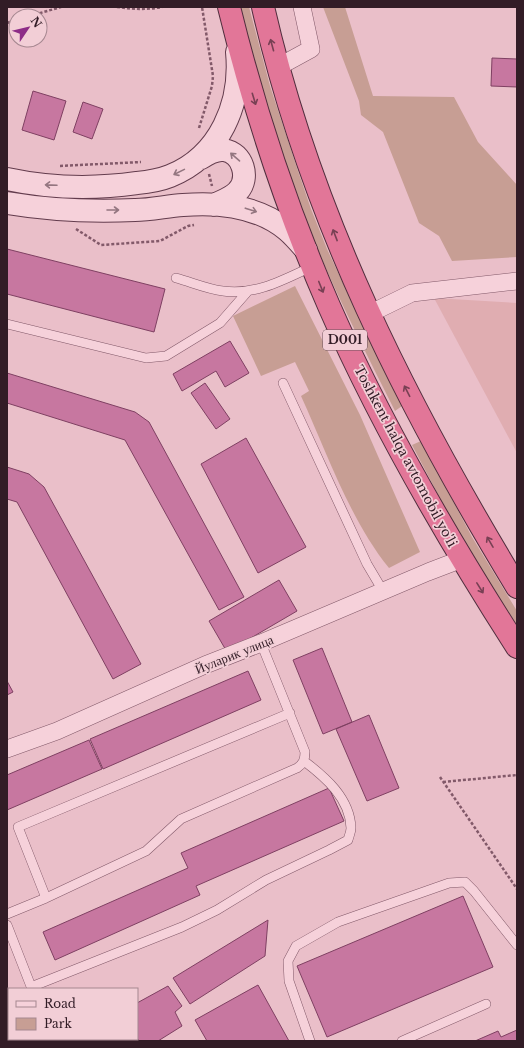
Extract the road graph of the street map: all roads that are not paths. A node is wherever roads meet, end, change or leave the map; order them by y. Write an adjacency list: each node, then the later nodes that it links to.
1 (229, 7): 4 (highway, Toshkent halqa avtomobil yo'li / D001)
2 (263, 7): 5 (highway, D001, one-way to 2)
3 (302, 7): 5 (street)
4 (235, 29): 6 (main road); 10 (highway, Toshkent halqa avtomobil yo'li / D001, one-way to 10)
5 (278, 67): 14 (highway, D001, one-way to 5)
6 (204, 164): 7 (main road, one-way to 7); 8 (main road, one-way to 6)
7 (7, 179)
8 (214, 199): 9 (main road, one-way to 8); 10 (main road, one-way to 10)
9 (7, 203)
10 (310, 260): 13 (lane); 18 (highway, Toshkent halqa avtomobil yo'li / D001, one-way to 18)
11 (176, 278): 13 (lane)
12 (517, 282): 14 (street)
13 (248, 291): 15 (lane)
14 (369, 314): 17 (highway, D001, one-way to 14)
15 (7, 324)
16 (283, 383): 21 (lane)
17 (420, 417): 18 (highway); 20 (highway, D001, one-way to 17)
18 (391, 432): 19 (highway, Toshkent halqa avtomobil yo'li / D001)
19 (462, 559): 21 (street, Йуларик улица); 23 (highway, Toshkent halqa avtomobil yo'li / D001, one-way to 23)
20 (517, 587)
21 (383, 591): 22 (street, Йуларик улица)
22 (261, 643): 24 (lane); 25 (street, Йуларик улица)
23 (517, 647)
24 (290, 713): 26 (lane); 27 (lane)
25 (7, 749)
26 (304, 761): 27 (lane); 31 (lane)
27 (46, 898): 28 (lane)
28 (7, 914)
29 (7, 925): 31 (lane)
30 (517, 945): 33 (lane)
31 (32, 988)
32 (486, 1004): 34 (lane)
33 (310, 1041)
34 (402, 1041)

